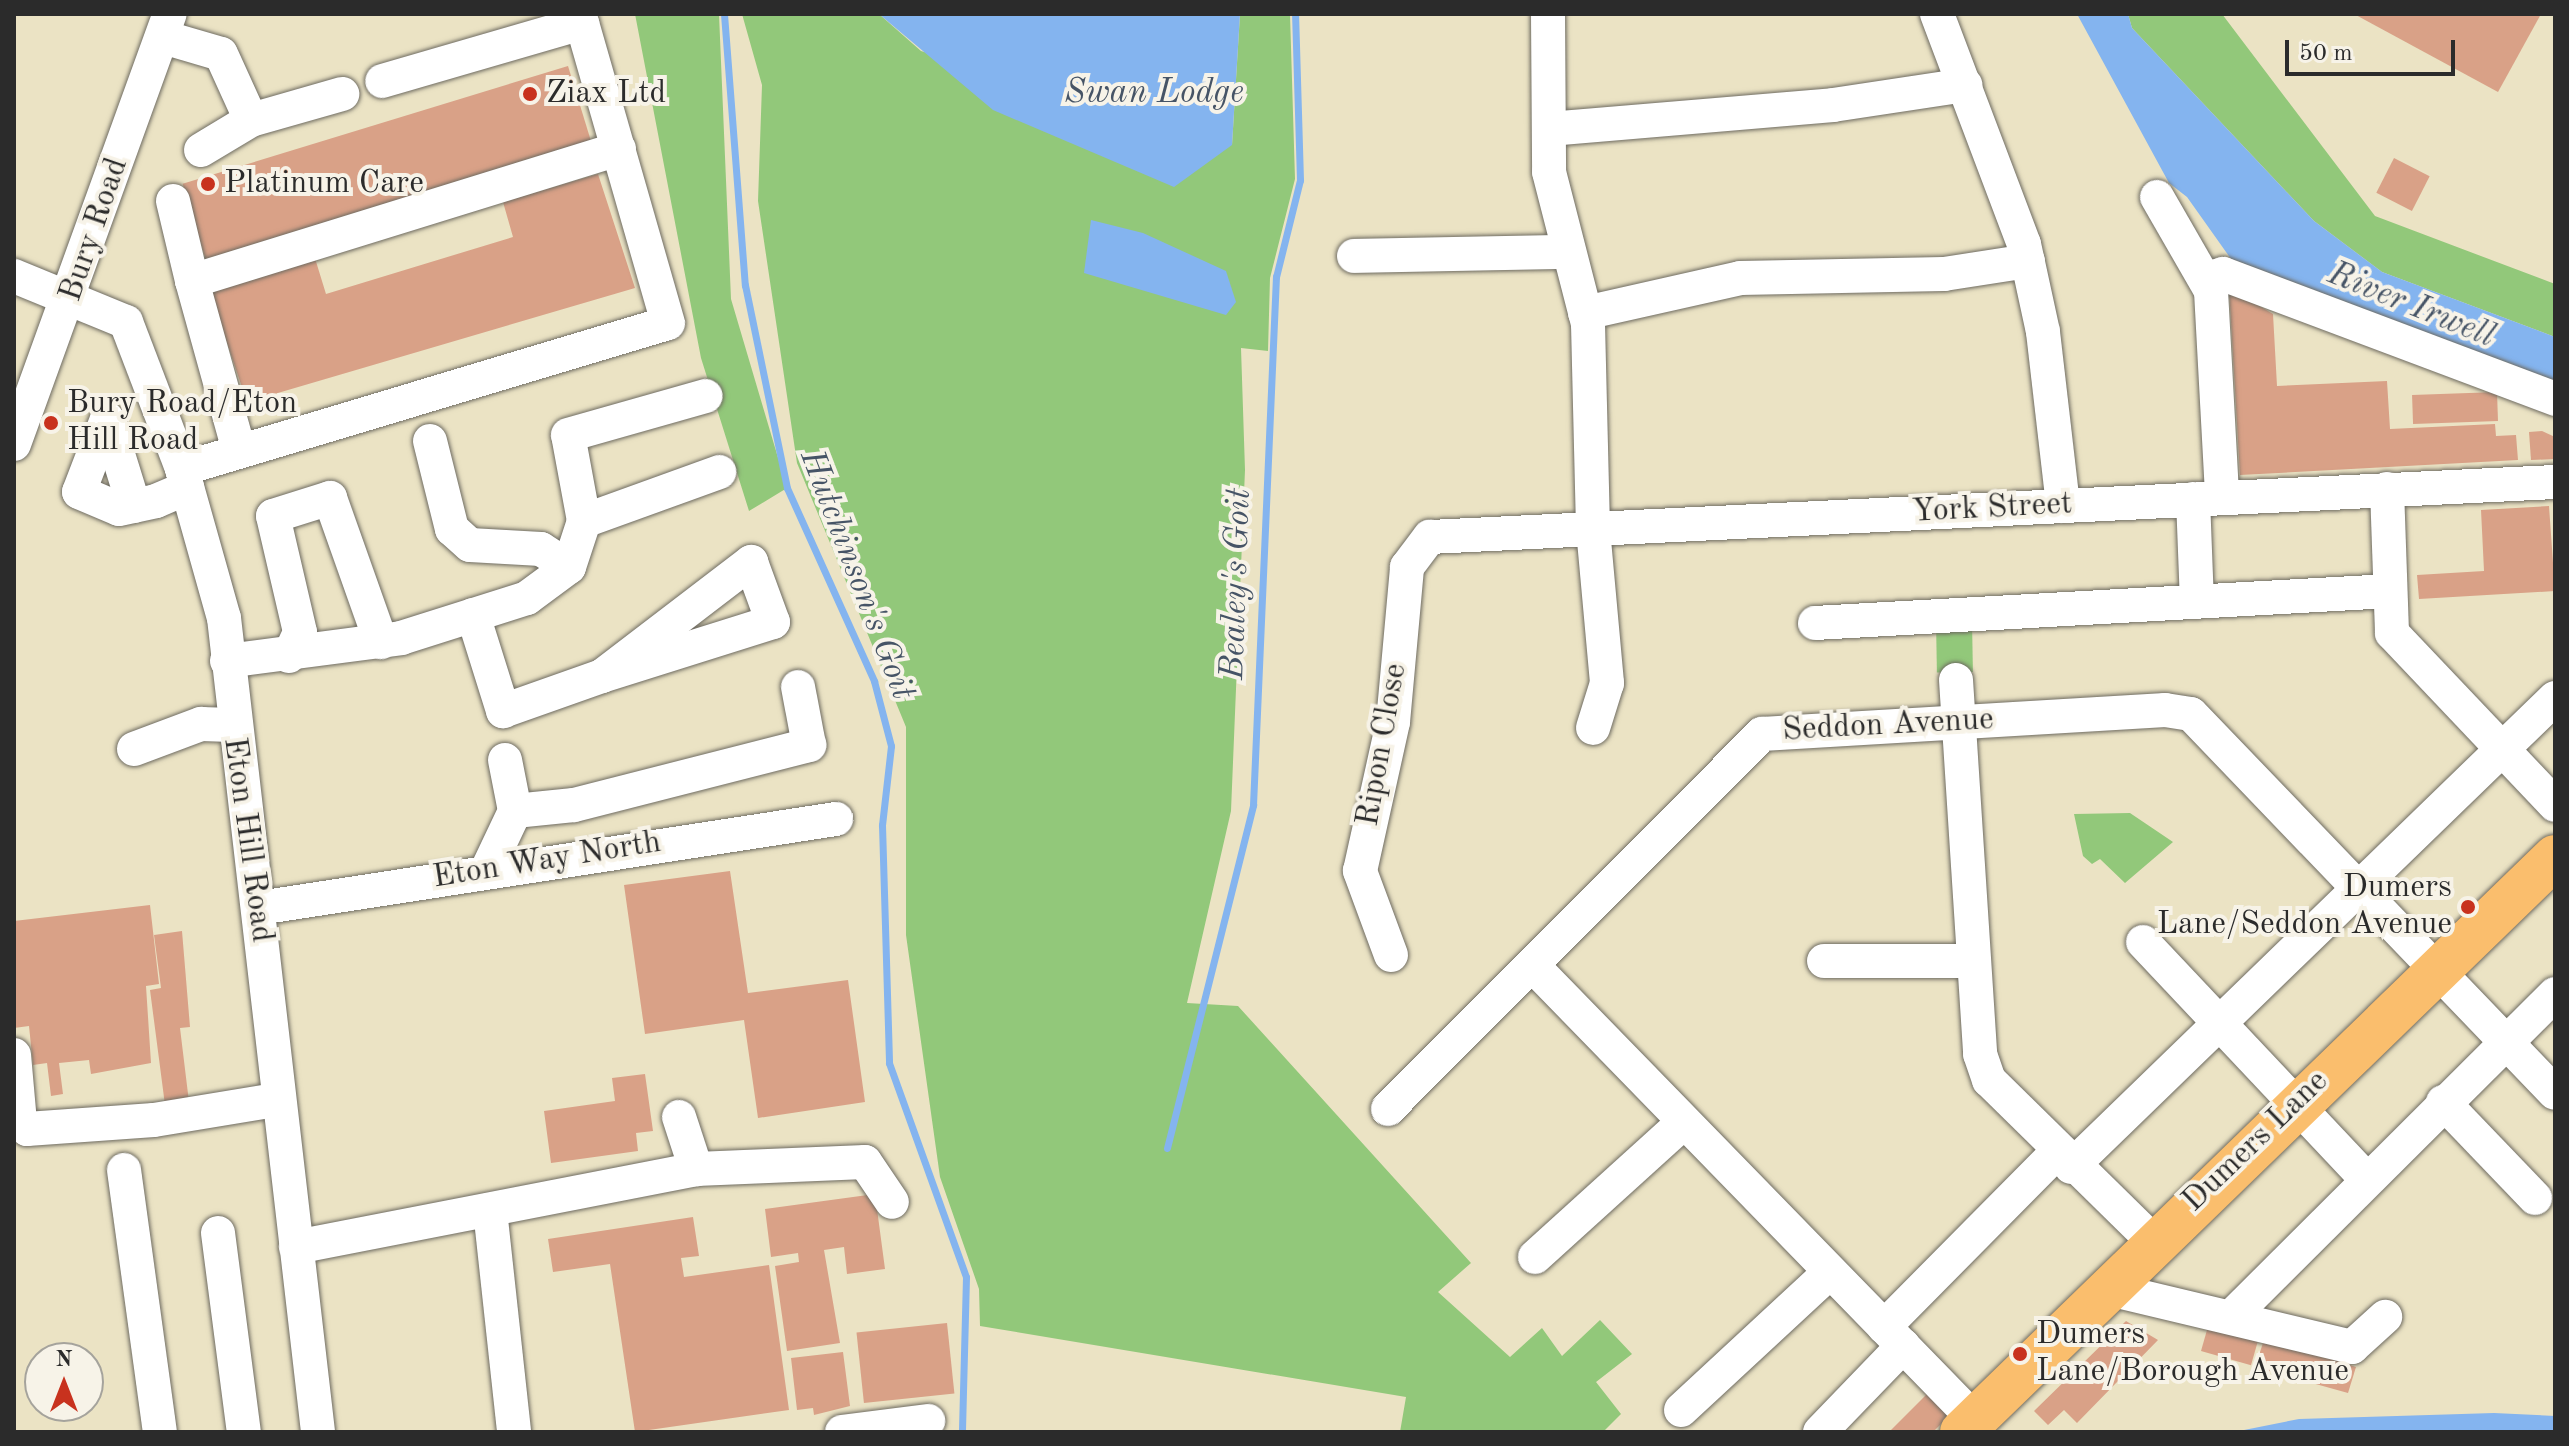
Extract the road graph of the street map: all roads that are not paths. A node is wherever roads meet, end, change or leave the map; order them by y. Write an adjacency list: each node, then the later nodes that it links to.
1 (1548, 14): 8 (street)
2 (1937, 14): 5 (street)
3 (166, 25): 7 (street); 19 (street, Bury Road)
4 (382, 81): 9 (street)
5 (1965, 85): 8 (street); 15 (street)
6 (342, 94): 7 (street)
7 (251, 120): 10 (street)
8 (1549, 129): 13 (street)
9 (619, 149): 18 (street); 25 (street)
10 (201, 150)
11 (2157, 197): 17 (street)
12 (173, 201): 18 (street)
13 (1566, 252): 14 (street); 20 (street)
14 (1354, 256)
15 (2028, 261): 20 (street); 32 (street)
16 (14, 276): 19 (street, Eton Hill Road)
17 (2207, 279): 22 (street); 30 (street)
18 (192, 281): 25 (street)
19 (71, 301): 24 (street, Bury Road); 27 (street, Eton Hill Road)
20 (1585, 313): 34 (street)
21 (706, 396): 33 (street)
22 (2555, 399)
23 (430, 441): 36 (street)
24 (14, 444)
25 (239, 451): 27 (street)
26 (719, 472): 33 (street)
27 (184, 478): 31 (street); 43 (street, Eton Hill Road)
28 (2555, 482): 29 (street, York Street)
29 (2387, 489): 30 (street, York Street); 37 (street)
30 (2207, 498): 32 (street, York Street); 38 (street)
31 (134, 506)
32 (2063, 506): 34 (street, York Street)
33 (584, 521): 36 (street)
34 (1593, 529): 35 (street, York Street); 50 (street)
35 (1430, 537): 62 (street, Ripon Close)
36 (569, 567): 39 (street)
37 (2390, 591): 38 (street); 52 (street)
38 (2197, 602): 40 (street)
39 (473, 615): 41 (street); 44 (street)
40 (1815, 623)
41 (381, 642): 42 (street); 42 (street)
42 (289, 656): 43 (street)
43 (227, 661): 49 (street, Eton Hill Road)
44 (602, 676): 44 (street)
45 (1956, 680): 48 (street)
46 (798, 687): 55 (street)
47 (2555, 698): 52 (street)
48 (1959, 722): 59 (street, Seddon Avenue); 64 (street); 66 (street, Seddon Avenue)
49 (232, 725): 51 (street); 60 (street, Eton Hill Road)
50 (1593, 728)
51 (134, 749)
52 (2500, 749): 54 (street); 59 (street)
53 (505, 760): 55 (street)
54 (2555, 805)
55 (515, 811): 58 (street)
56 (836, 819): 58 (street, Eton Way North)
57 (2555, 857): 65 (main road, Dumers Lane)
58 (487, 870): 60 (street, Eton Way North)
59 (2358, 886): 65 (street, Seddon Avenue); 68 (street)
60 (259, 908): 72 (street, Eton Hill Road)
61 (2143, 942): 68 (street)
62 (1391, 955)
63 (1824, 961): 64 (street)
64 (1969, 961): 78 (street)
65 (2437, 967): 69 (street, Seddon Avenue); 74 (main road, Dumers Lane)
66 (1535, 968): 75 (street, Seddon Avenue); 77 (street)
67 (2555, 994): 69 (street)
68 (2220, 1026): 74 (street); 78 (street)
69 (2504, 1041): 71 (street, Seddon Avenue); 73 (street)
70 (14, 1055): 72 (street)
71 (2555, 1093)
72 (275, 1100): 87 (street, Eton Hill Road)
73 (2443, 1102): 81 (street); 82 (street)
74 (2294, 1106): 81 (street); 86 (main road, Dumers Lane)
75 (1388, 1109)
76 (679, 1117): 79 (street)
77 (1684, 1122): 88 (street); 89 (street)
78 (2064, 1159): 86 (street); 93 (street)
79 (696, 1169): 83 (street); 84 (street)
80 (124, 1170): 98 (street)
81 (2367, 1180): 91 (street)
82 (2535, 1198)
83 (892, 1202)
84 (490, 1210): 87 (street); 97 (street)
85 (218, 1233): 99 (street)
86 (2153, 1241): 90 (main road, Dumers Lane)
87 (296, 1247): 100 (street, Eton Hill Road)
88 (1535, 1257)
89 (1830, 1272): 93 (street); 94 (street)
90 (2109, 1289): 91 (street); 96 (main road, Dumers Lane)
91 (2232, 1316): 92 (street)
92 (2385, 1317)
93 (1893, 1337): 96 (street); 102 (street)
94 (1681, 1410)
95 (928, 1421): 101 (street)
96 (1968, 1426)
97 (514, 1431)
98 (160, 1432)
99 (244, 1432)
100 (318, 1432)
101 (842, 1432)
102 (1820, 1432)

